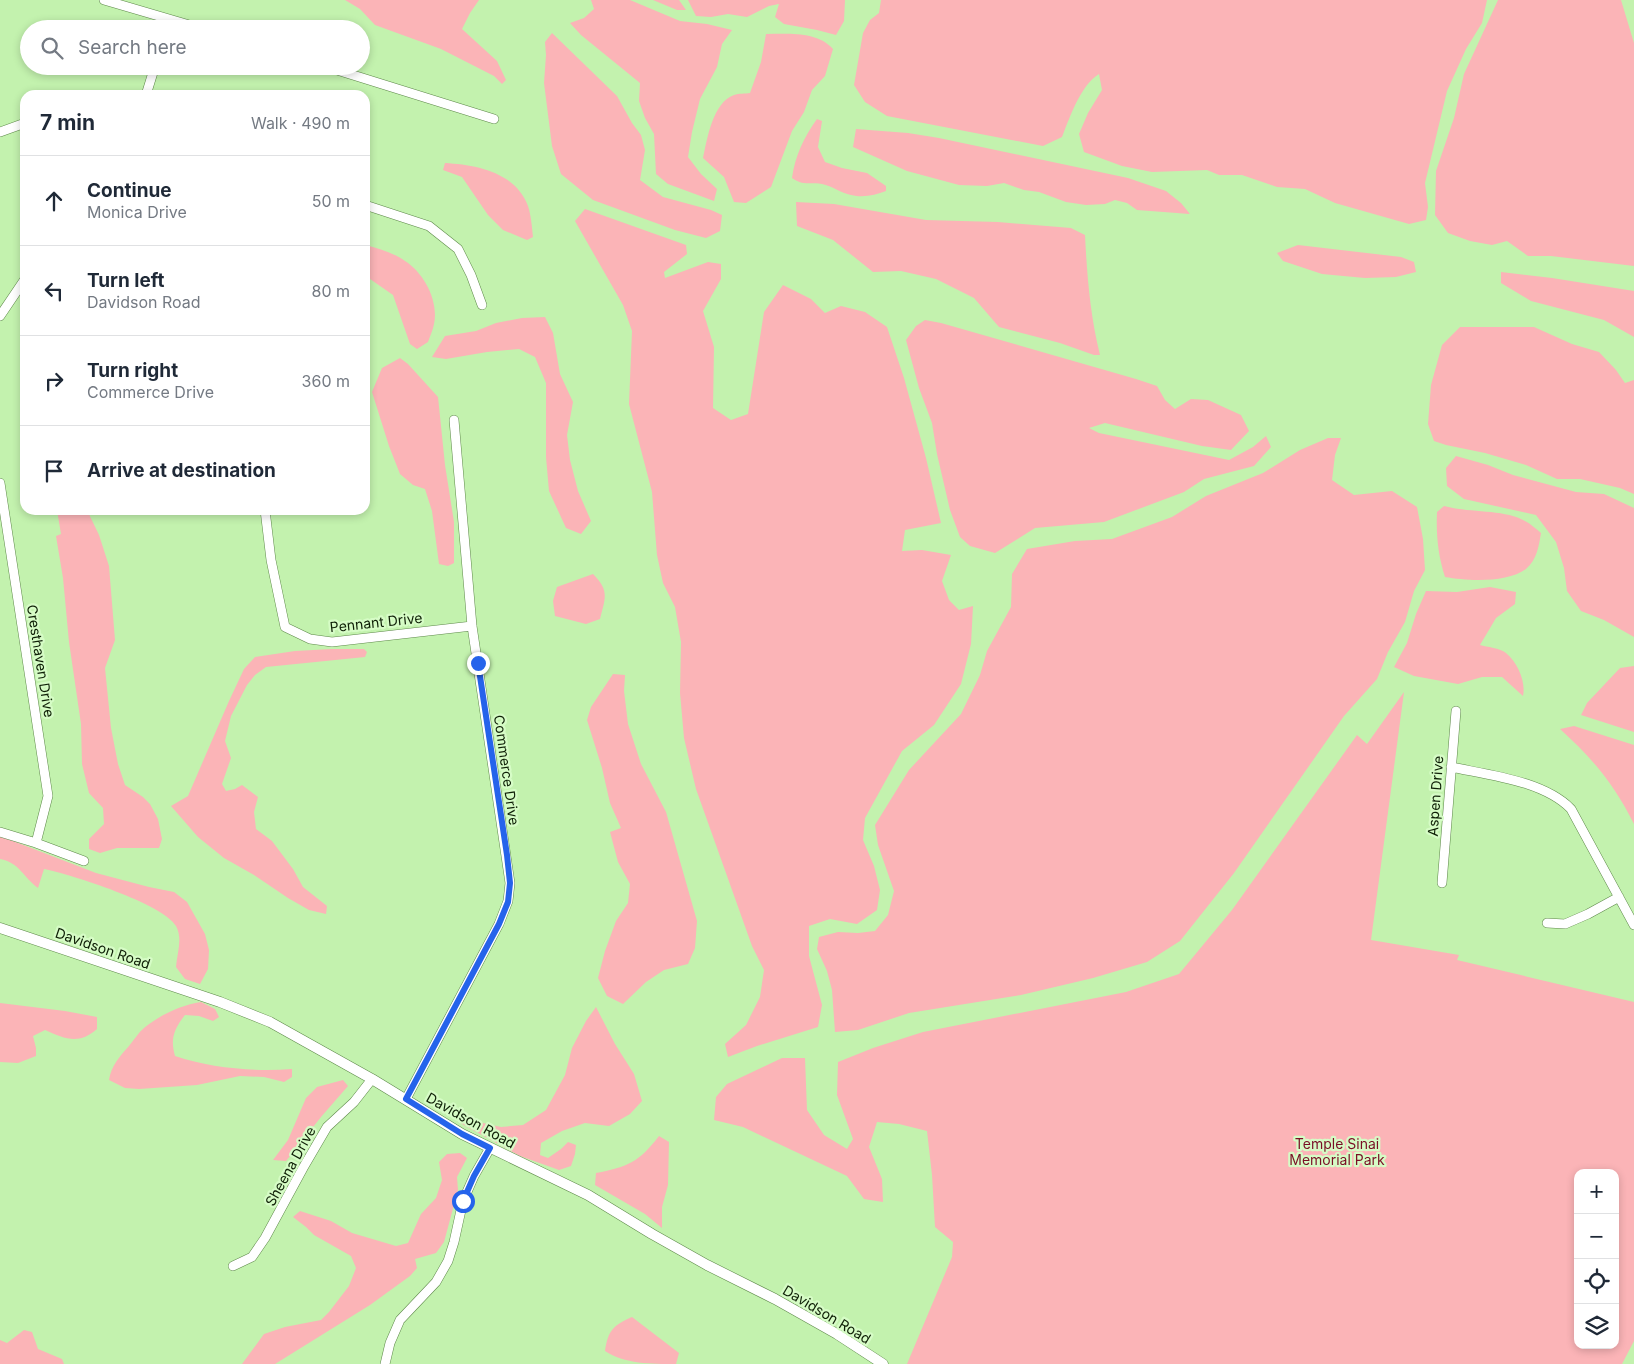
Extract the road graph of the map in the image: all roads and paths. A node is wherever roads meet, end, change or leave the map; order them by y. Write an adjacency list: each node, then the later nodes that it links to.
1 (104, 0): 2 (street)
2 (169, 18): 3 (street)
3 (175, 20)
4 (152, 75): 6 (street)
5 (353, 75): 7 (street)
6 (148, 90)
7 (494, 119)
8 (20, 125): 9 (street)
9 (0, 132)
10 (370, 207): 12 (street)
11 (20, 286): 13 (street)
12 (482, 305)
13 (0, 316)
14 (454, 420): 18 (street, Commerce Drive)
15 (0, 483): 16 (street, Cresthaven Drive)
16 (1, 502): 22 (street, Cresthaven Drive)
17 (266, 515): 18 (street, Pennant Drive)
18 (472, 626): 30 (street, Commerce Drive)
19 (1456, 711): 20 (street, Aspen Drive)
20 (1451, 766): 24 (street, Aspen Drive); 25 (street)
21 (0, 832): 22 (street)
22 (36, 843): 23 (street)
23 (84, 861)
24 (1442, 883)
25 (1619, 897): 26 (street); 27 (street)
26 (1547, 923)
27 (1634, 925)
28 (0, 928): 29 (street, Davidson Road)
29 (372, 1079): 30 (street, Davidson Road); 32 (street, Sheena Drive)
30 (406, 1099): 31 (street, Davidson Road)
31 (490, 1148): 33 (street); 34 (street, Davidson Road)
32 (233, 1266)
33 (385, 1364)
34 (883, 1364)

